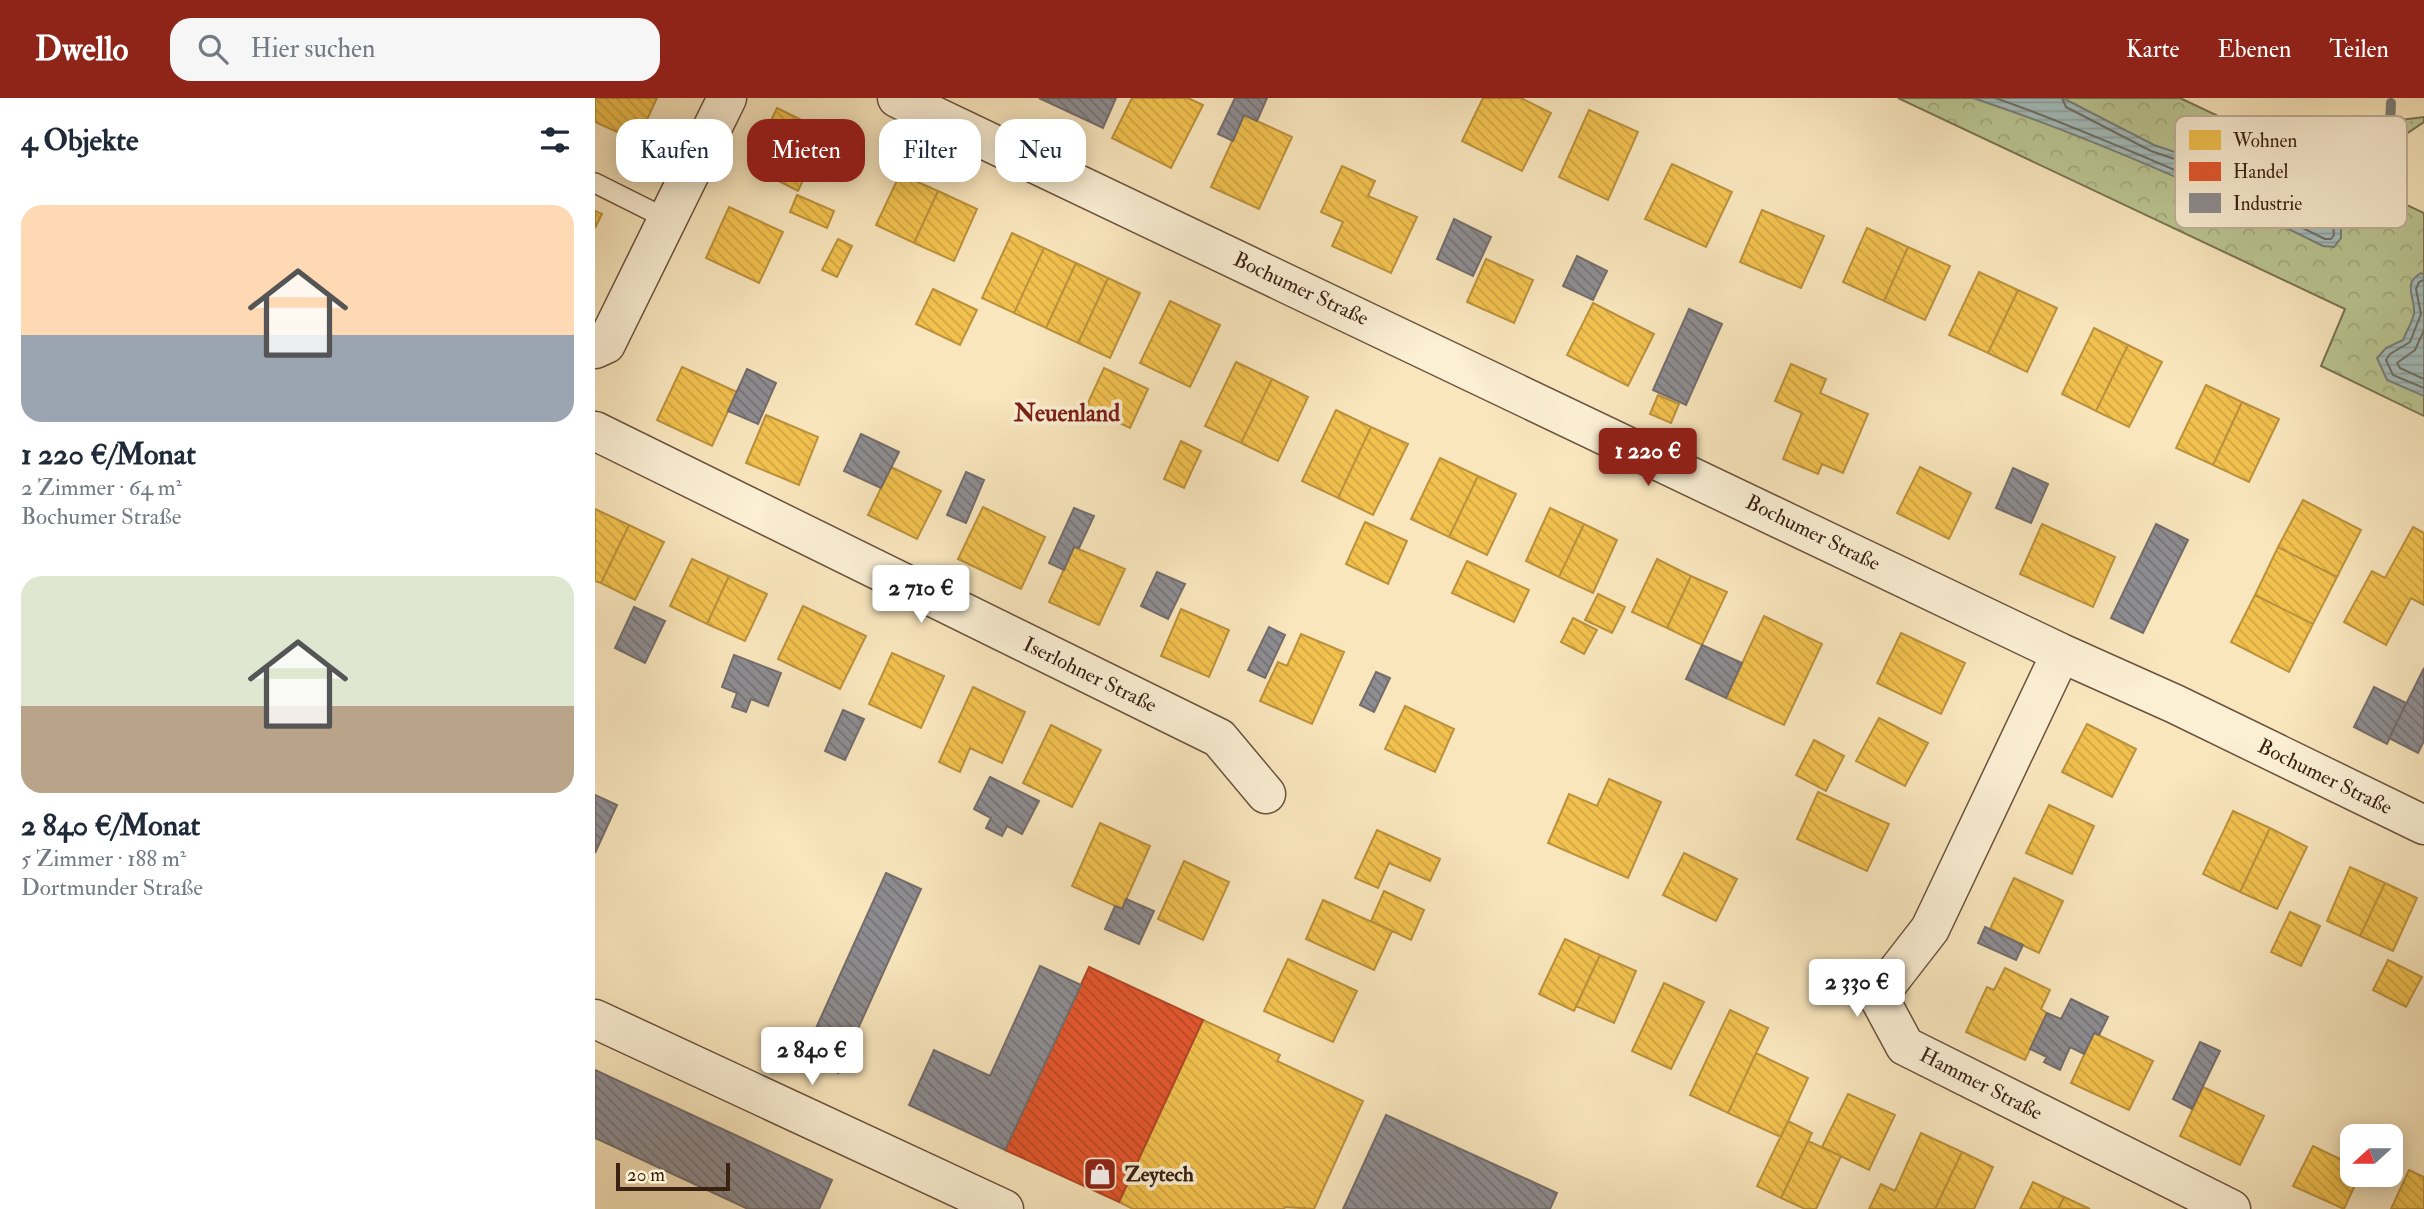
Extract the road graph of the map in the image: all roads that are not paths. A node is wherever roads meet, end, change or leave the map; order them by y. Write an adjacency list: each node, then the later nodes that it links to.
1 (727, 98): 4 (street)
2 (897, 98): 7 (street, Bochumer Straße)
3 (595, 183): 4 (lane)
4 (667, 219): 5 (street)
5 (595, 349)
6 (595, 431): 8 (street, Iserlohner Straße)
7 (2061, 653): 9 (street, Bochumer Straße); 12 (street, Hammer Straße)
8 (1266, 794)
9 (2424, 825)
10 (595, 1019): 11 (street)
11 (1005, 1209)
12 (2231, 1209)

